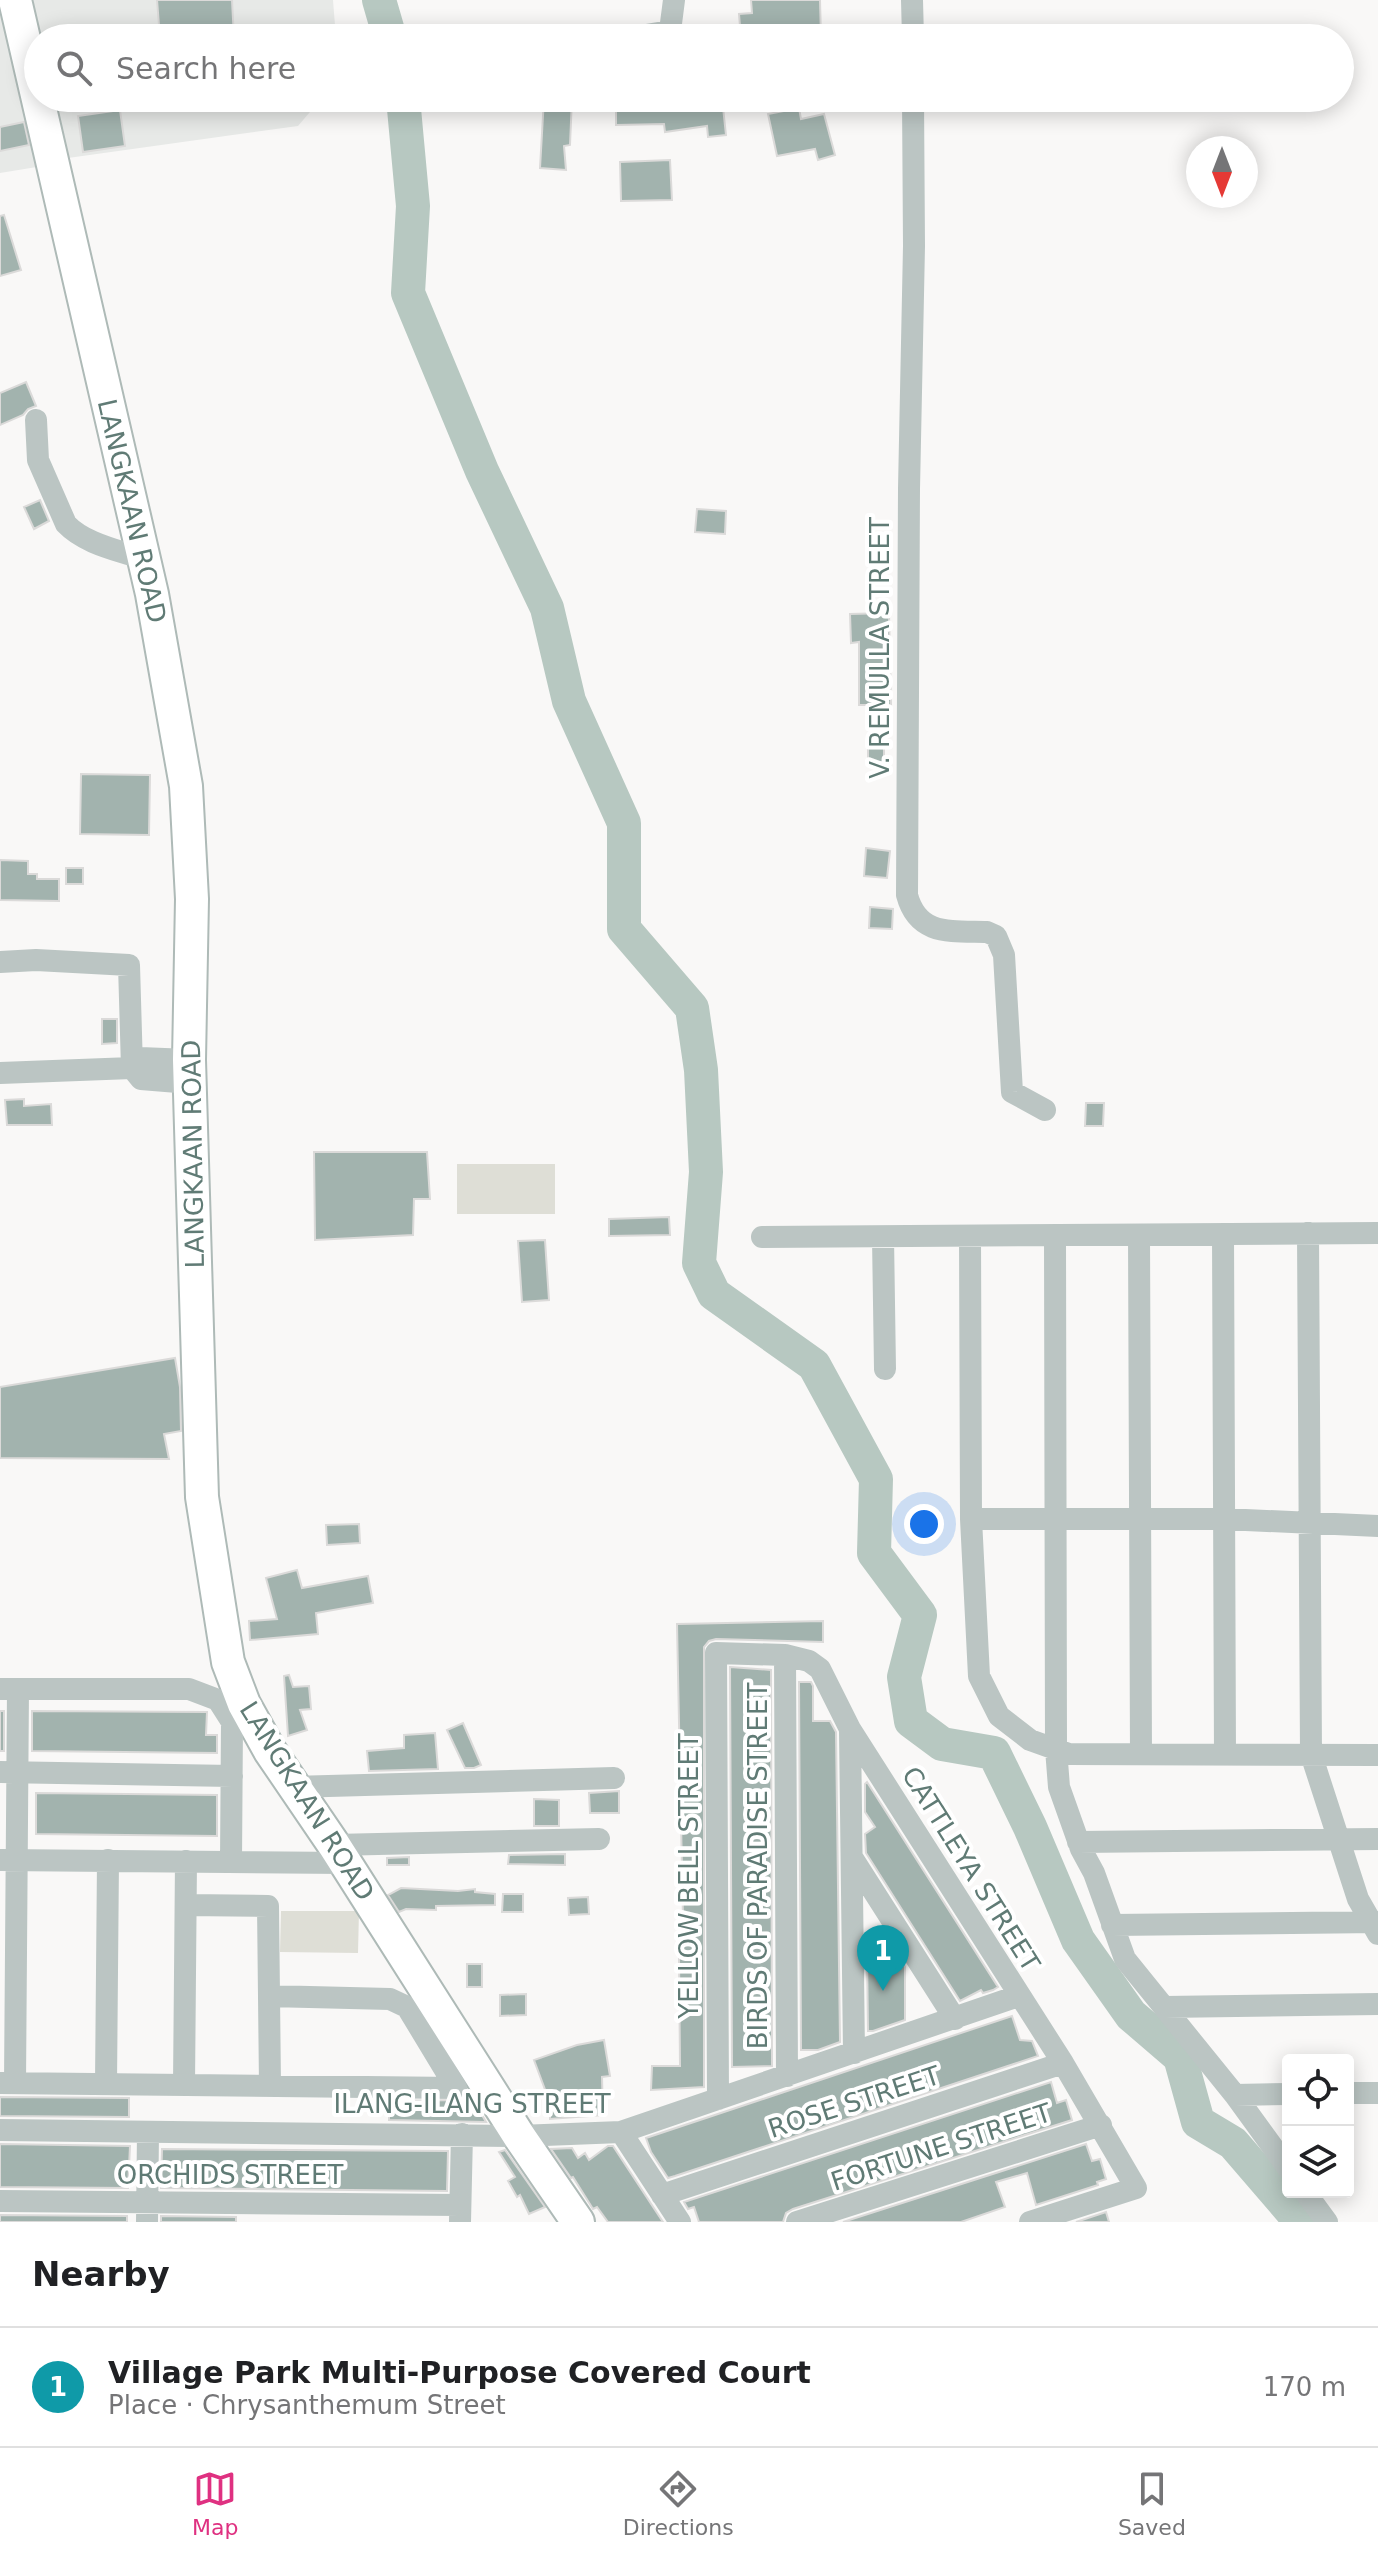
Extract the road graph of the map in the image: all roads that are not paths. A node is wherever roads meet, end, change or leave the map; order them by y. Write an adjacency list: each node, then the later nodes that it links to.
1 (15, 0): 6 (street, LANGKAAN ROAD)
2 (674, 0): 4 (street)
3 (912, 0): 5 (street)
4 (671, 24)
5 (913, 24)
6 (24, 39)
7 (41, 112): 10 (street, LANGKAAN ROAD)
8 (913, 112): 15 (street, V. REMULLA STREET)
9 (36, 420): 10 (street)
10 (143, 559): 13 (street, LANGKAAN ROAD)
11 (0, 962): 12 (street)
12 (132, 1068): 13 (street); 14 (street)
13 (190, 1071): 43 (street, LANGKAAN ROAD)
14 (0, 1073)
15 (1045, 1110)
16 (1308, 1233): 17 (street); 18 (street); 29 (street)
17 (1378, 1233)
18 (1223, 1234): 20 (street); 28 (street)
19 (1055, 1235): 20 (street); 21 (street); 26 (street)
20 (1139, 1235): 27 (street)
21 (970, 1236): 23 (street); 25 (street)
22 (762, 1237): 23 (street)
23 (883, 1237): 24 (street)
24 (885, 1369)
25 (971, 1519): 26 (street); 35 (street)
26 (1056, 1519): 27 (street); 35 (street)
27 (1140, 1519): 28 (street); 36 (street)
28 (1224, 1519): 29 (street); 37 (street)
29 (1310, 1523): 30 (street); 38 (street)
30 (1378, 1526)
31 (716, 1653): 32 (street, CATTLEYA STREET); 72 (street, YELLOW BELL STREET)
32 (785, 1655): 34 (street, CATTLEYA STREET); 64 (street, BIRDS OF PARADISE STREET)
33 (9, 1689): 40 (street); 41 (street)
34 (850, 1729): 49 (street); 58 (street, CATTLEYA STREET)
35 (1056, 1749): 36 (street); 47 (street)
36 (1141, 1754): 37 (street)
37 (1225, 1754): 38 (street)
38 (1311, 1754): 39 (street); 45 (street)
39 (1378, 1755)
40 (9, 1773): 41 (street); 50 (street)
41 (232, 1776): 53 (street)
42 (614, 1778): 43 (street)
43 (292, 1787): 48 (street, LANGKAAN ROAD)
44 (599, 1839): 48 (street)
45 (1339, 1839): 46 (street); 47 (street); 56 (street)
46 (1378, 1839)
47 (1078, 1842): 55 (street)
48 (340, 1854): 53 (street); 79 (street, LANGKAAN ROAD)
49 (852, 1858): 61 (street); 62 (street)
50 (8, 1860): 51 (street); 65 (street)
51 (108, 1860): 52 (street); 66 (street)
52 (186, 1861): 53 (street); 54 (street)
53 (231, 1862)
54 (186, 1905): 57 (street); 67 (street)
55 (1112, 1925): 56 (street); 60 (street)
56 (1375, 1926)
57 (269, 1996): 68 (street); 68 (street)
58 (1018, 1996): 61 (street, ILANG-ILANG STREET); 63 (street, CATTLEYA STREET)
59 (1378, 2004): 60 (street)
60 (1165, 2007): 71 (street)
61 (955, 2019): 62 (street, ILANG-ILANG STREET)
62 (854, 2053): 64 (street, ILANG-ILANG STREET)
63 (1063, 2063): 74 (street, CATTLEYA STREET); 81 (street, ROSE STREET)
64 (787, 2076): 72 (street, ILANG-ILANG STREET)
65 (8, 2083): 66 (street)
66 (106, 2084): 67 (street)
67 (184, 2085): 68 (street)
68 (270, 2086)
69 (1363, 2093): 73 (street)
70 (1282, 2094): 71 (street)
71 (1235, 2095): 80 (street)
72 (718, 2099): 77 (street, ILANG-ILANG STREET)
73 (1378, 2114)
74 (1101, 2125): 88 (street, FORTUNE STREET); 89 (street, CATTLEYA STREET)
75 (0, 2130): 76 (street, ILANG-ILANG STREET)
76 (148, 2132): 78 (street, ILANG-ILANG STREET); 84 (street)
77 (621, 2132): 79 (street, ILANG-ILANG STREET); 81 (street)
78 (462, 2134): 79 (street, ILANG-ILANG STREET); 85 (street)
79 (519, 2136): 86 (street, LANGKAAN ROAD)
80 (1282, 2160)
81 (662, 2195): 87 (street)
82 (1309, 2198): 90 (street)
83 (0, 2201): 84 (street, ORCHIDS STREET)
84 (147, 2212): 85 (street, ORCHIDS STREET)
85 (460, 2214)
86 (578, 2222)
87 (680, 2222)
88 (797, 2222)
89 (1030, 2222)
90 (1327, 2222)

